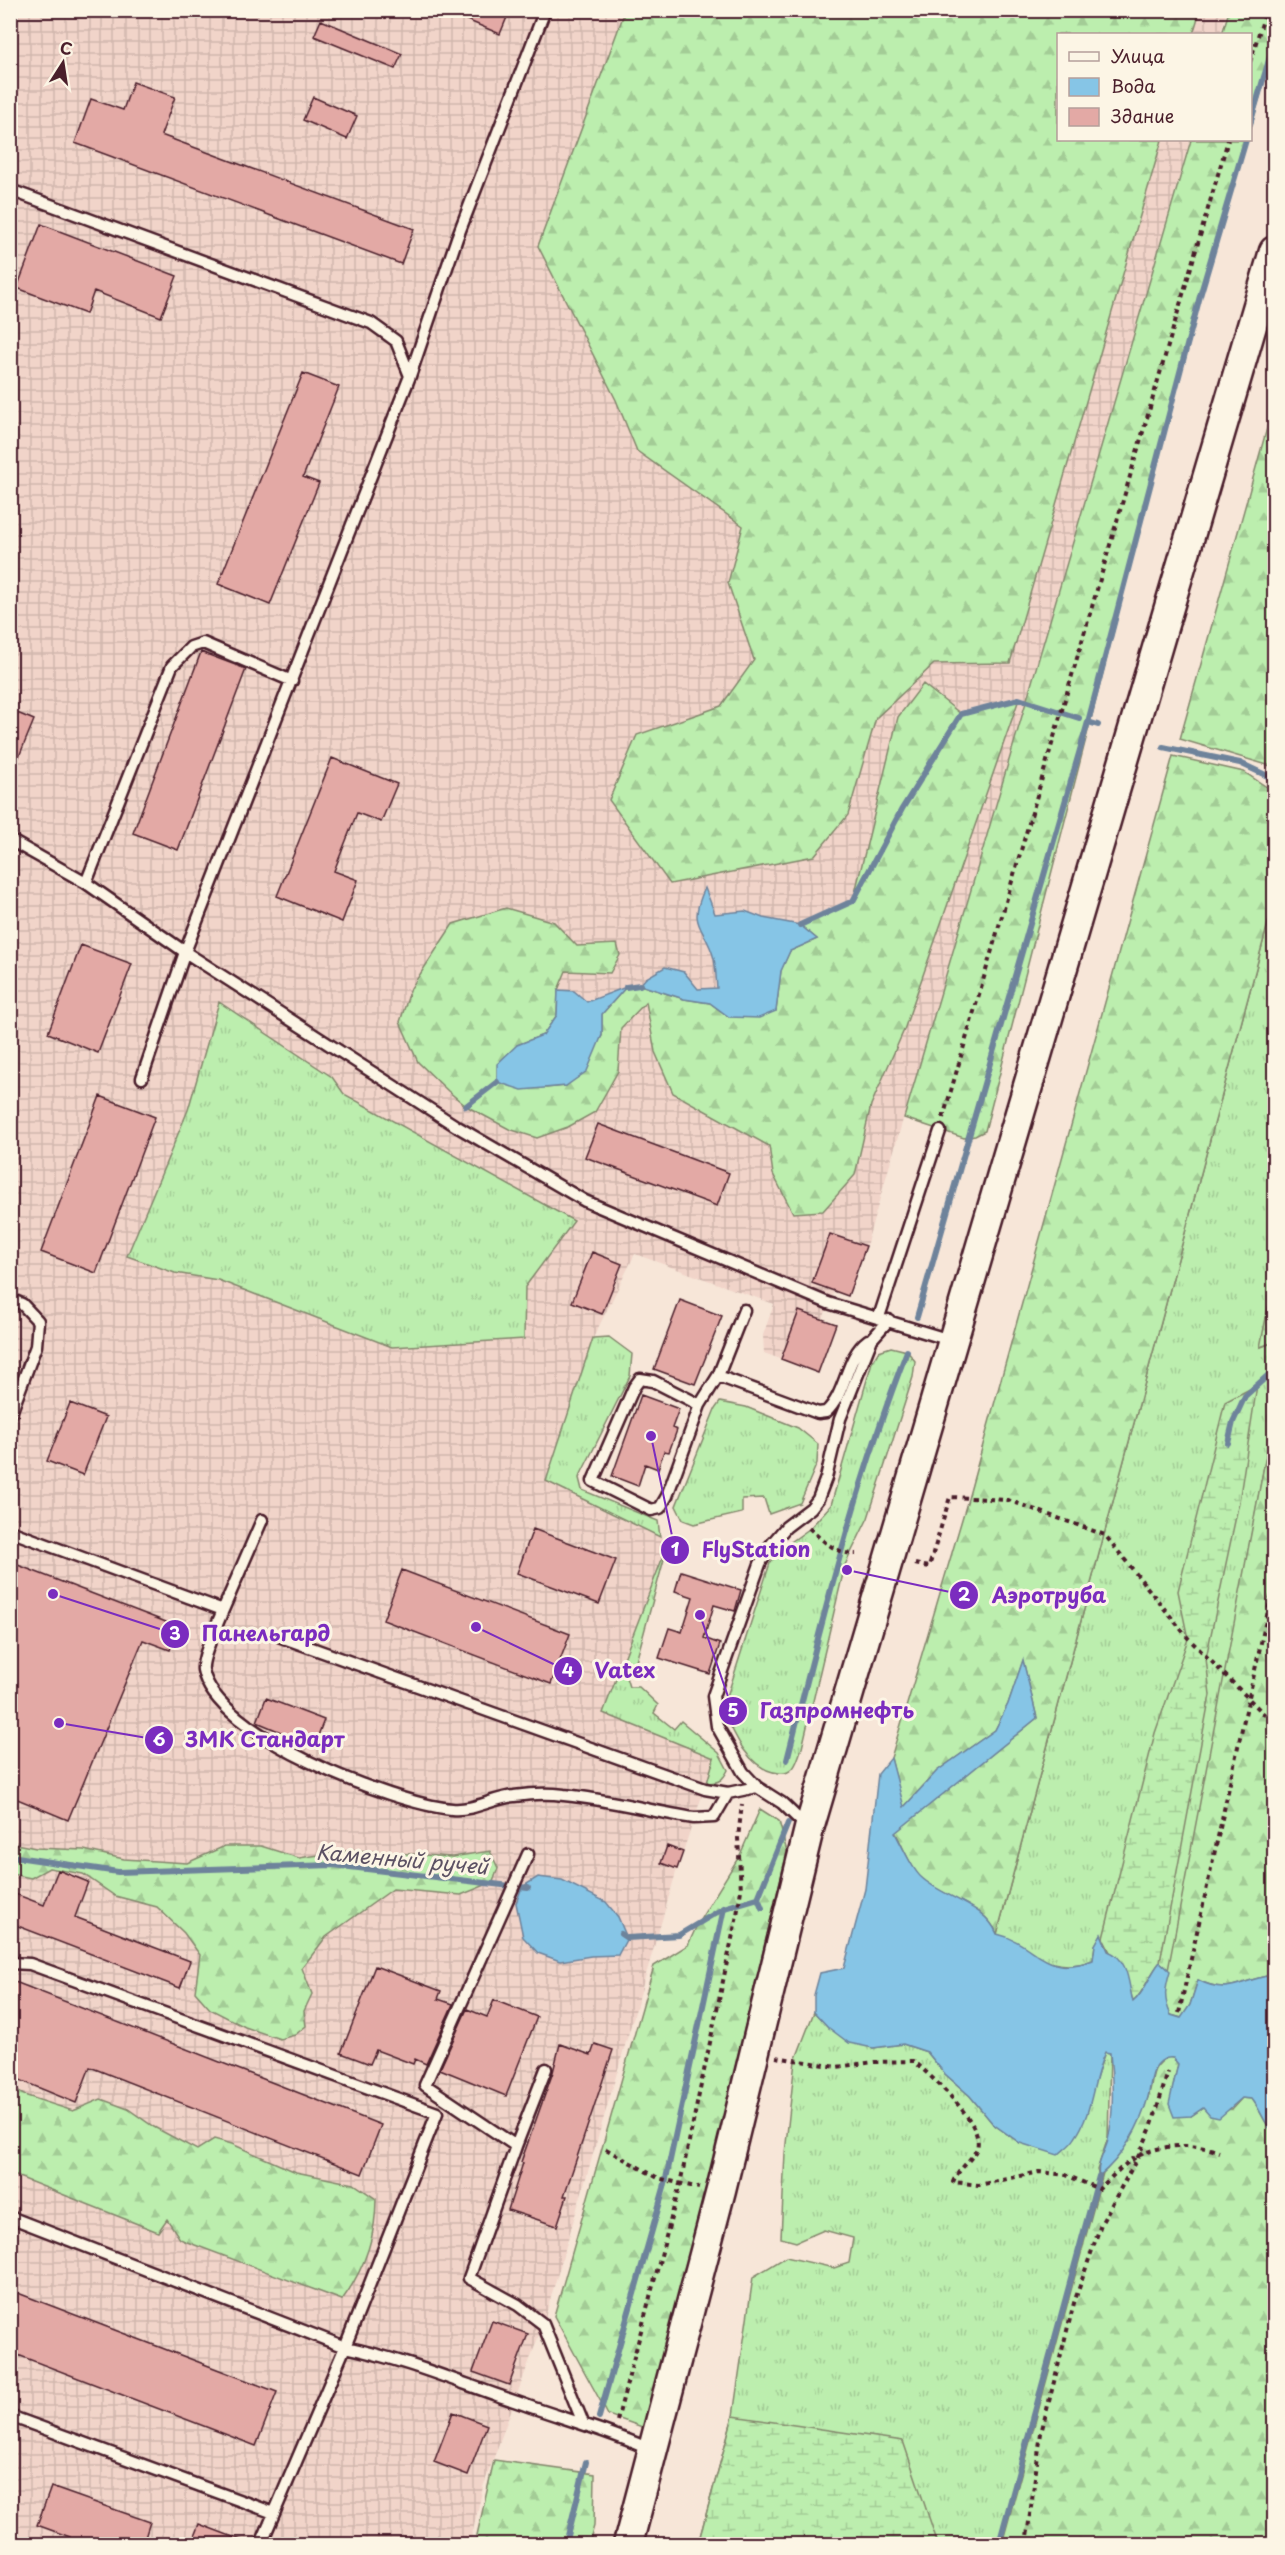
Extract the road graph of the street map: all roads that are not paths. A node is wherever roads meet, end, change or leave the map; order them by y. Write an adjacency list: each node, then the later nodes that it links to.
1 (545, 10): 4 (lane)
2 (10, 190): 4 (lane)
3 (1275, 251): 15 (main road)
4 (410, 376): 5 (lane)
5 (292, 681): 7 (lane); 8 (lane)
6 (10, 840): 7 (lane)
7 (86, 883): 8 (lane)
8 (185, 951): 9 (lane); 13 (lane)
9 (142, 1078)
10 (940, 1131): 13 (lane)
11 (10, 1299): 19 (lane)
12 (744, 1310): 16 (lane)
13 (884, 1319): 14 (lane); 15 (lane)
14 (872, 1340): 18 (lane); 20 (lane)
15 (951, 1341): 27 (main road)
16 (718, 1376): 17 (lane); 18 (lane)
17 (700, 1405): 17 (lane)
18 (818, 1413): 20 (lane)
19 (10, 1416)
20 (840, 1419): 25 (lane)
21 (262, 1520): 23 (lane)
22 (10, 1531): 23 (lane)
23 (223, 1610): 26 (lane)
24 (281, 1637): 26 (lane)
25 (757, 1787): 26 (lane); 27 (lane)
26 (728, 1793)
27 (809, 1828): 36 (main road)
28 (528, 1854): 31 (lane)
29 (10, 1963): 33 (lane)
30 (546, 2069): 31 (lane)
31 (516, 2146): 35 (lane)
32 (10, 2217): 33 (lane)
33 (345, 2347): 35 (lane); 37 (lane)
34 (10, 2416): 37 (lane)
35 (583, 2423): 36 (lane)
36 (652, 2450): 39 (main road)
37 (274, 2513): 38 (lane)
38 (261, 2544)
39 (628, 2544)

